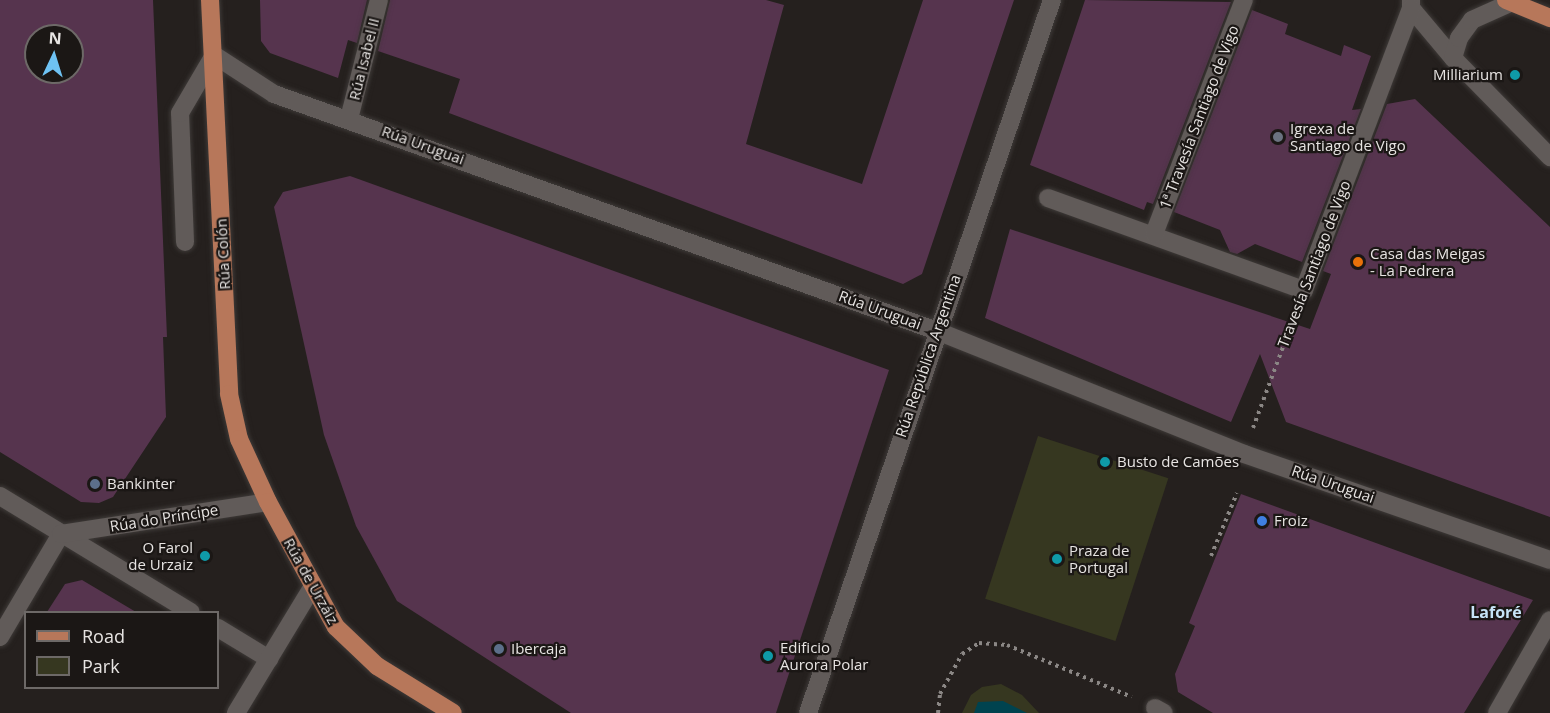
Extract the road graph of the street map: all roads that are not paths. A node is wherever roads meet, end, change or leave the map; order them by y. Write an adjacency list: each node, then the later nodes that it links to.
1 (210, 0): 8 (main road, Rúa Colón)
2 (379, 0): 10 (street, Rúa Isabel II)
3 (1052, 0): 15 (street, Rúa República Argentina)
4 (1244, 0): 13 (street, 1ª Travesía Santiago de Vigo)
5 (1509, 1): 7 (main road); 9 (street)
6 (1411, 4): 9 (street); 13 (street, Travesía Santiago de Vigo)
7 (1550, 18)
8 (214, 55): 10 (street, Rúa Uruguai); 14 (street); 17 (main road, Rúa Colón)
9 (1453, 58): 11 (street)
10 (349, 119): 15 (street, Rúa Uruguai)
11 (1550, 157)
12 (1048, 198): 13 (street)
13 (1154, 234)
14 (185, 242)
15 (937, 331): 19 (street, Rúa Uruguai); 26 (street, Rúa República Argentina)
16 (0, 496): 18 (street)
17 (268, 501): 18 (street, Rúa do Príncipe); 20 (main road, Rúa de Urzáiz)
18 (61, 534): 21 (street); 24 (street)
19 (1550, 560)
20 (313, 586): 25 (street); 28 (main road, Rúa de Urzáiz)
21 (189, 611)
22 (1550, 620): 29 (street)
23 (219, 629): 25 (street)
24 (0, 637)
25 (269, 659): 27 (street)
26 (809, 712)
27 (236, 713)
28 (453, 713)
29 (1497, 713)

